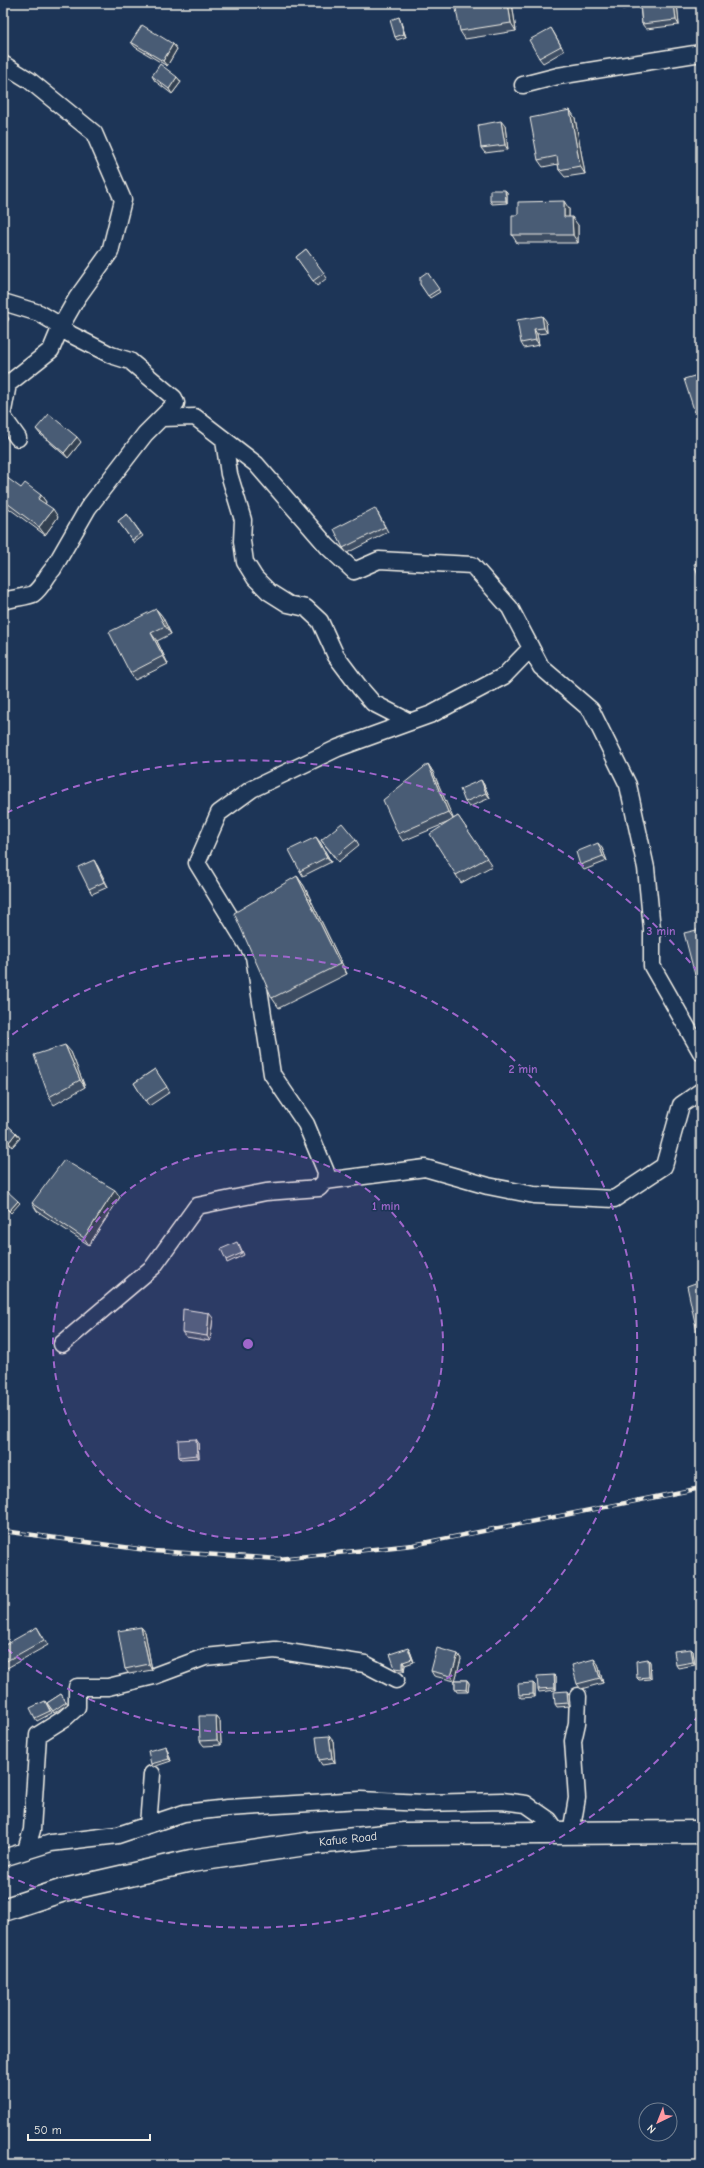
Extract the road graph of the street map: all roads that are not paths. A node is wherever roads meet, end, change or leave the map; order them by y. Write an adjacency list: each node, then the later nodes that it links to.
1 (701, 53): 3 (street)
2 (3, 64): 5 (street)
3 (523, 85)
4 (3, 302): 5 (street)
5 (61, 326): 6 (street); 8 (street)
6 (3, 411)
7 (3, 417): 9 (street)
8 (162, 418): 10 (street); 11 (street)
9 (18, 438)
10 (224, 440): 12 (street); 13 (street)
11 (3, 601)
12 (531, 648): 13 (street); 14 (street)
13 (410, 722): 16 (street)
14 (701, 1052)
15 (701, 1091): 16 (street)
16 (325, 1181): 17 (street)
17 (62, 1344)
18 (396, 1680): 24 (street)
19 (578, 1696): 23 (street)
20 (152, 1774): 21 (street)
21 (148, 1825): 23 (street); 24 (street)
22 (701, 1832): 23 (highway, Kafue Road)
23 (564, 1833): 26 (highway, Kafue Road)
24 (26, 1850): 25 (street)
25 (3, 1858)
26 (3, 1910)

